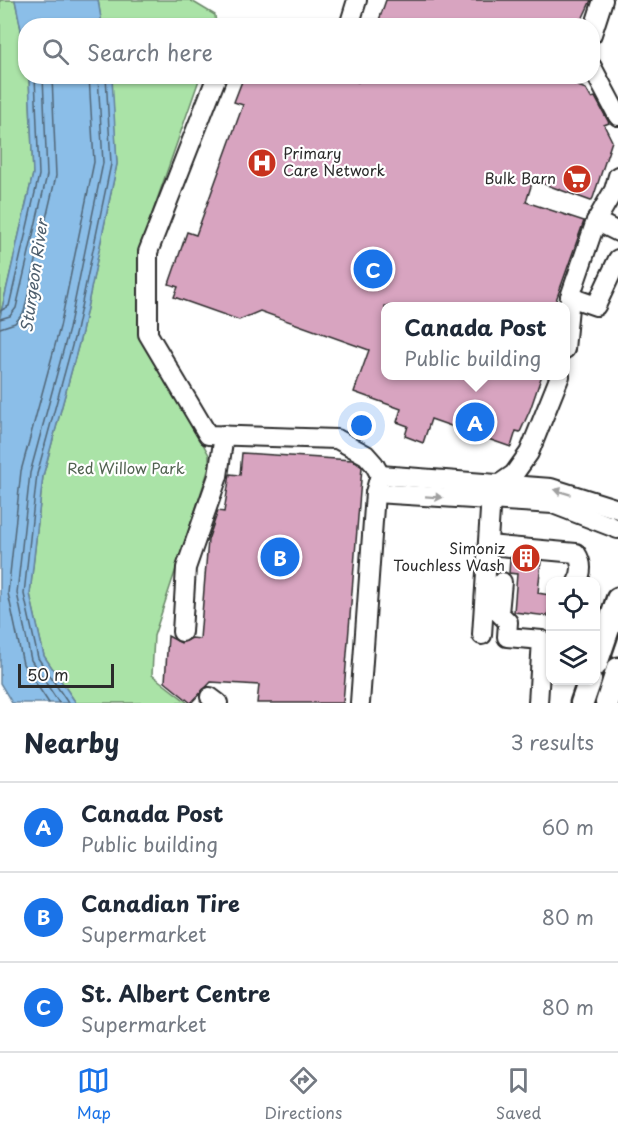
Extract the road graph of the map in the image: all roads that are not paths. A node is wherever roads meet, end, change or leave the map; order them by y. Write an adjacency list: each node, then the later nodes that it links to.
1 (357, 0): 3 (lane)
2 (603, 0): 4 (lane)
3 (351, 18)
4 (597, 18)
5 (600, 83): 7 (lane)
6 (214, 84): 15 (lane)
7 (618, 116)
8 (618, 176): 9 (lane)
9 (596, 221): 10 (lane); 12 (lane)
10 (618, 231)
11 (616, 270): 12 (lane)
12 (570, 297): 13 (lane)
13 (570, 302)
14 (558, 380): 17 (lane)
15 (224, 435): 16 (lane); 24 (lane)
16 (377, 484): 17 (lane); 30 (lane)
17 (496, 493): 18 (lane, one-way to 17); 19 (lane); 20 (lane)
18 (618, 508)
19 (618, 529)
20 (488, 545): 21 (lane); 25 (lane)
21 (580, 577)
22 (502, 582): 31 (lane)
23 (618, 598): 26 (main road)
24 (182, 632)
25 (482, 636)
26 (600, 652)
27 (618, 669): 29 (main road)
28 (589, 685): 32 (main road)
29 (612, 696)
30 (360, 703)
31 (538, 703)
32 (582, 703)

